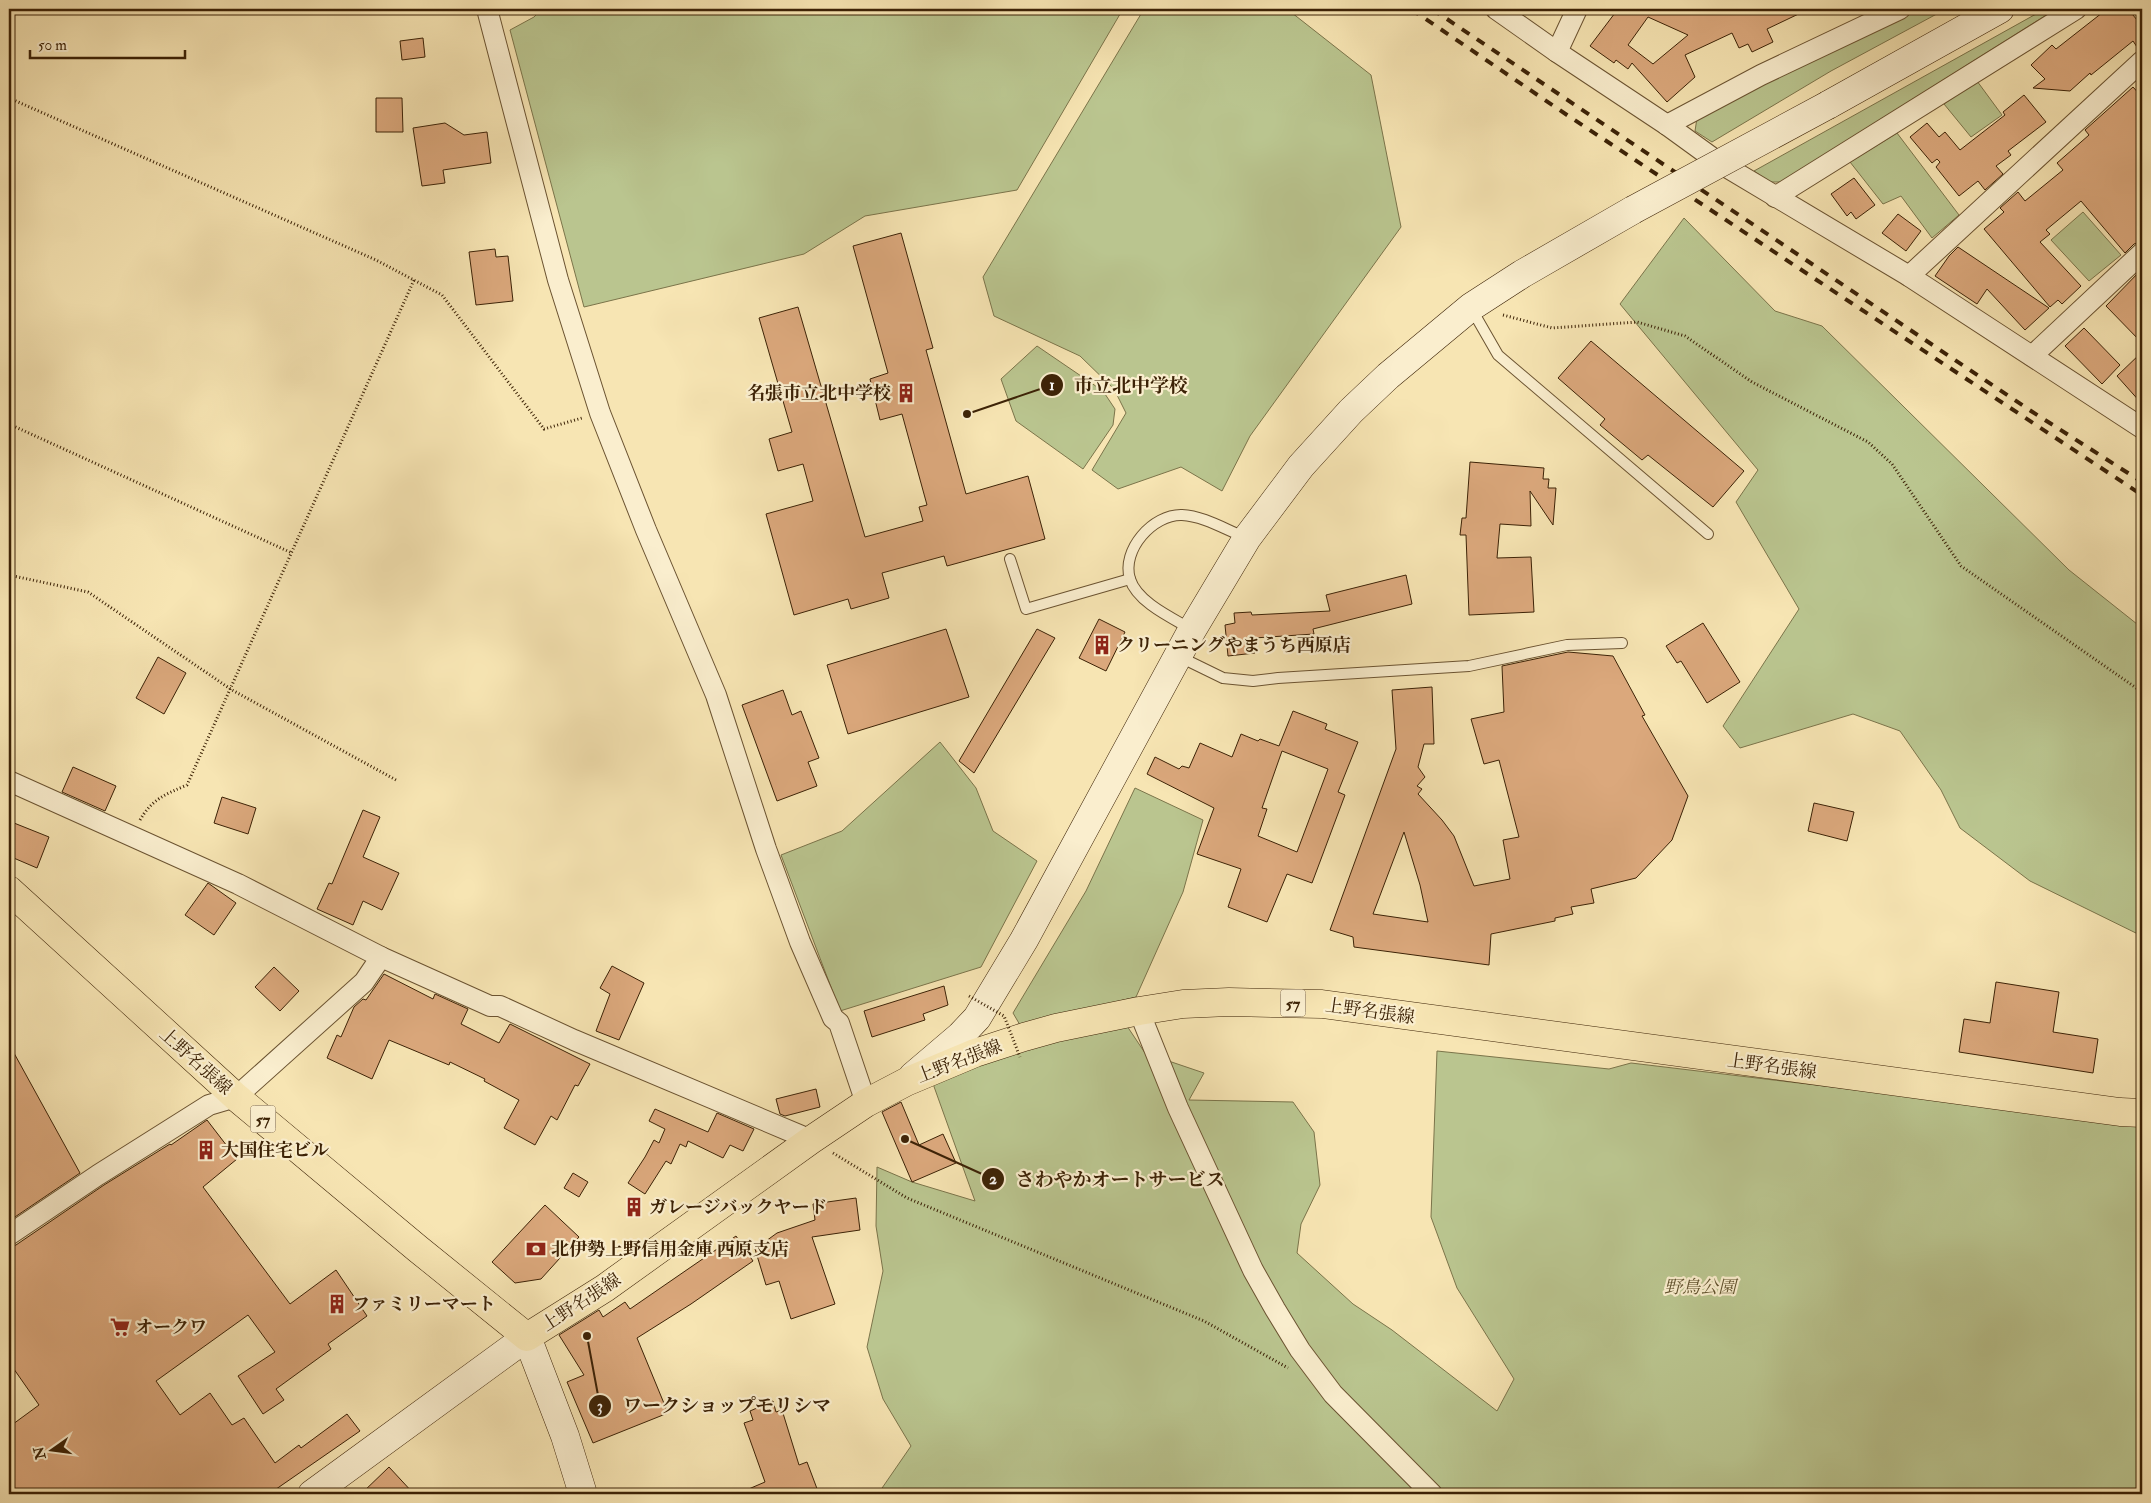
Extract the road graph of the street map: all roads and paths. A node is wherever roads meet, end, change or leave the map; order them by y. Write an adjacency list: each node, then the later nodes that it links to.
1 (488, 9): 17 (street)
2 (1496, 9): 7 (street)
3 (1577, 9): 7 (street)
4 (1900, 9): 10 (street)
5 (2000, 9): 15 (street, bridge)
6 (2076, 9): 11 (street)
7 (1557, 52): 10 (street)
8 (2142, 61): 13 (street)
9 (9, 98): 14 (path)
10 (1667, 125): 11 (street)
11 (1775, 197): 13 (street)
12 (2142, 253): 16 (street)
13 (1909, 276): 16 (street)
14 (414, 280): 17 (path); 22 (path)
15 (1471, 307): 20 (lane); 21 (street); 30 (path)
16 (2032, 356): 19 (street)
17 (600, 413): 41 (street)
18 (9, 424): 22 (path)
19 (2142, 428)
20 (1708, 534)
21 (1247, 538): 25 (lane); 26 (street)
22 (292, 553): 29 (path)
23 (1010, 558): 25 (lane)
24 (9, 575): 29 (path)
25 (1130, 579): 26 (lane)
26 (1192, 630): 28 (street)
27 (1622, 643): 28 (lane)
28 (1179, 657): 39 (street)
29 (232, 690): 31 (path); 33 (path)
30 (2142, 692)
31 (396, 780)
32 (9, 781): 33 (street)
33 (132, 836): 35 (street)
34 (9, 890): 40 (main road, 上野名張線 / 57)
35 (381, 957): 40 (street); 43 (street)
36 (969, 996): 38 (path, bridge)
37 (1139, 1011): 39 (main road, 上野名張線 / 57); 42 (main road, 上野名張線 / 57); 49 (street)
38 (1020, 1057)
39 (906, 1082): 41 (main road, 上野名張線 / 57)
40 (236, 1097): 44 (street); 45 (main road, 上野名張線 / 57)
41 (866, 1103): 43 (main road, 上野名張線 / 57)
42 (2142, 1113)
43 (811, 1140): 45 (main road, 上野名張線 / 57); 46 (path)
44 (9, 1236)
45 (527, 1337): 47 (street); 48 (street)
46 (1290, 1370)
47 (312, 1494)
48 (584, 1494)
49 (1432, 1494)

